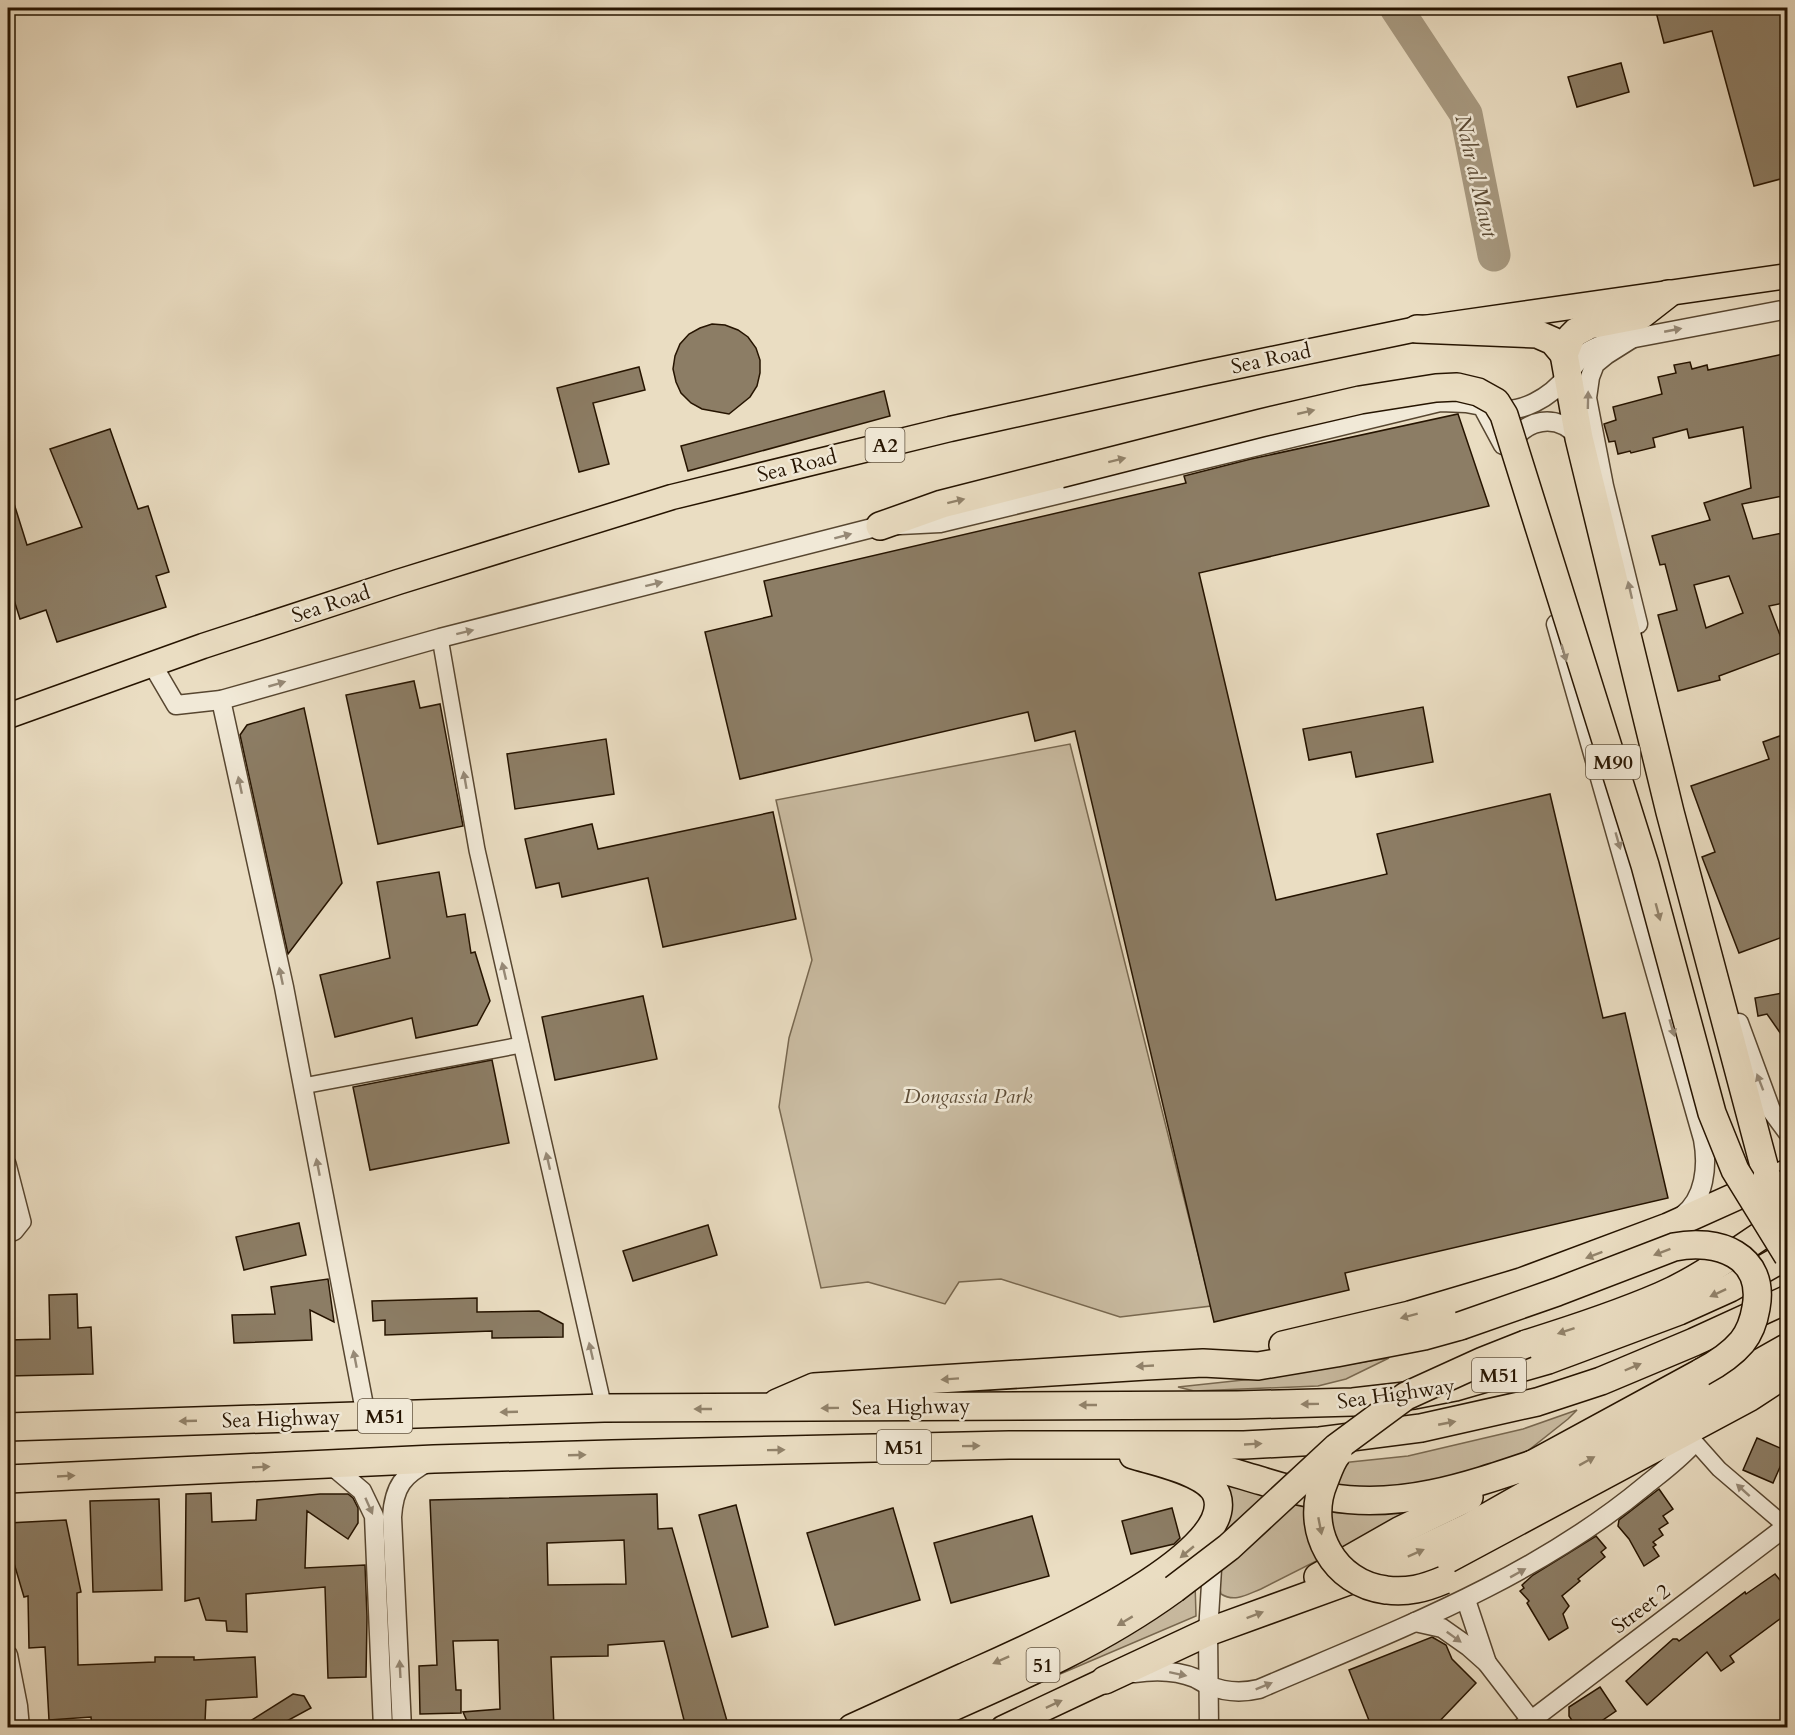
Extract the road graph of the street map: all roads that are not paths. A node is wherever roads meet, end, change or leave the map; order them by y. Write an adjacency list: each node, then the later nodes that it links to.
1 (1788, 276): 2 (highway, Sea Road / A2)
2 (1668, 294): 4 (highway, Sea Road / A2); 6 (highway)
3 (1788, 309): 5 (street, one-way to 3)
4 (1417, 329): 6 (highway); 12 (highway, Sea Road / A2)
5 (1633, 338): 6 (street); 17 (street, one-way to 5)
6 (1565, 365): 7 (street); 8 (highway)
7 (1493, 411): 9 (street); 10 (street); 10 (highway, one-way to 7, bridge); 23 (highway, M90, one-way to 23, bridge)
8 (1579, 438): 9 (street); 19 (highway)
9 (1508, 456): 21 (street, one-way to 21)
10 (880, 526): 11 (street, one-way to 10)
11 (440, 638): 13 (street, one-way to 11); 15 (street, one-way to 11)
12 (152, 664): 13 (street); 14 (highway, Sea Road / A2)
13 (221, 700): 16 (street, one-way to 13)
14 (8, 716)
15 (521, 1045): 16 (street); 29 (street, one-way to 15)
16 (303, 1086): 31 (street, one-way to 16)
17 (1788, 1133)
18 (8, 1164): 22 (street)
19 (1777, 1175): 20 (highway, bridge); 21 (highway)
20 (1788, 1217): 33 (highway, one-way to 33, bridge)
21 (1668, 1227): 26 (highway, one-way to 26)
22 (8, 1235)
23 (1788, 1255): 30 (highway, Sea Highway / M51, one-way to 30)
24 (1788, 1299): 35 (highway, Sea Highway / M51, one-way to 24)
25 (1788, 1346): 27 (highway); 44 (highway, one-way to 25)
26 (1203, 1363): 27 (highway, one-way to 26, bridge); 30 (highway, one-way to 30)
27 (1712, 1366): 38 (highway)
28 (1773, 1384): 34 (highway); 44 (highway)
29 (604, 1408): 30 (highway, Sea Highway / M51, one-way to 29); 31 (highway, Sea Highway / M51, one-way to 31)
30 (762, 1409)
31 (366, 1416): 32 (highway, Sea Highway / M51, one-way to 32)
32 (8, 1427)
33 (1353, 1436): 34 (highway, one-way to 34, bridge); 57 (highway, 51, one-way to 57, bridge)
34 (1693, 1444): 42 (street, one-way to 34); 43 (street, one-way to 34)
35 (1009, 1445): 36 (highway); 37 (highway, Sea Highway / M51, one-way to 35)
36 (1133, 1455): 38 (highway); 41 (highway)
37 (434, 1460): 39 (highway, Sea Highway / M51); 52 (street, one-way to 37)
38 (1539, 1462): 44 (highway)
39 (330, 1464): 40 (highway, Sea Highway / M51, one-way to 39); 54 (street, one-way to 54)
40 (8, 1479)
41 (1217, 1514): 46 (street); 56 (highway, one-way to 56)
42 (1787, 1527): 53 (street, Street 2)
43 (1466, 1600): 45 (street); 48 (street)
44 (1290, 1602): 46 (highway, one-way to 44)
45 (1415, 1622): 48 (street, one-way to 48); 50 (street, one-way to 45)
46 (1208, 1632): 49 (highway); 50 (street)
47 (8, 1655): 51 (street)
48 (1487, 1663): 53 (street)
49 (1105, 1680): 50 (street, one-way to 50); 58 (highway, one-way to 49)
50 (1207, 1685): 59 (street)
51 (13, 1706): 55 (street)
52 (402, 1721): 54 (street)
53 (1530, 1724)
54 (381, 1727)
55 (20, 1728)
56 (852, 1728)
57 (905, 1728)
58 (1003, 1728)
59 (1209, 1728)

